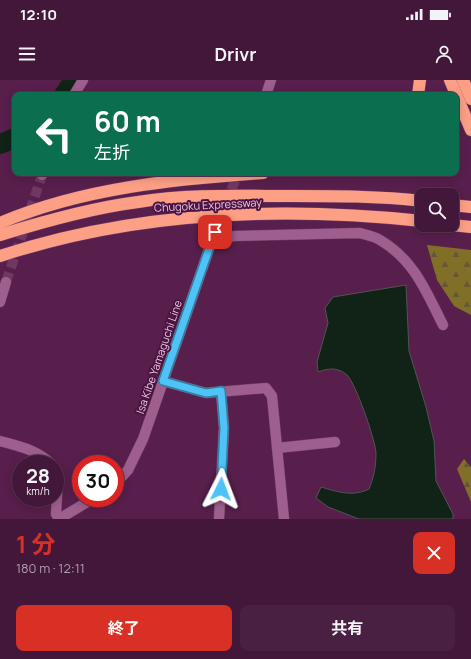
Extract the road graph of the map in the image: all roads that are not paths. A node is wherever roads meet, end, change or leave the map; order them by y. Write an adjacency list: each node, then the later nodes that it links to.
1 (82, 80): 6 (street)
2 (270, 80): 7 (street)
3 (420, 80): 8 (highway)
4 (450, 80): 9 (highway)
5 (463, 80): 10 (highway)
6 (76, 92)
7 (267, 92)
8 (418, 92)
9 (455, 92)
10 (471, 99)
11 (459, 101): 12 (highway)
12 (471, 130)
13 (230, 176): 18 (highway)
14 (415, 200): 22 (highway, Chugoku Expressway)
15 (459, 206): 16 (highway)
16 (471, 207)
17 (415, 220): 24 (highway, Chugoku Expressway)
18 (0, 223)
19 (459, 226): 20 (highway)
20 (471, 227)
21 (215, 232): 23 (street, Isa Kibe Yamaguchi Line)
22 (0, 235)
23 (211, 242): 27 (street); 28 (street, Isa Kibe Yamaguchi Line)
24 (0, 256)
25 (6, 282): 26 (street)
26 (0, 302)
27 (442, 325)
28 (163, 381): 29 (street); 34 (street, Isa Kibe Yamaguchi Line)
29 (221, 391): 32 (street); 38 (street)
30 (0, 441): 33 (street)
31 (335, 442): 32 (street)
32 (277, 448): 39 (street)
33 (40, 455)
34 (124, 474)
35 (56, 507): 37 (street)
36 (79, 507): 37 (street)
37 (59, 519)
38 (219, 519)
39 (284, 519)

